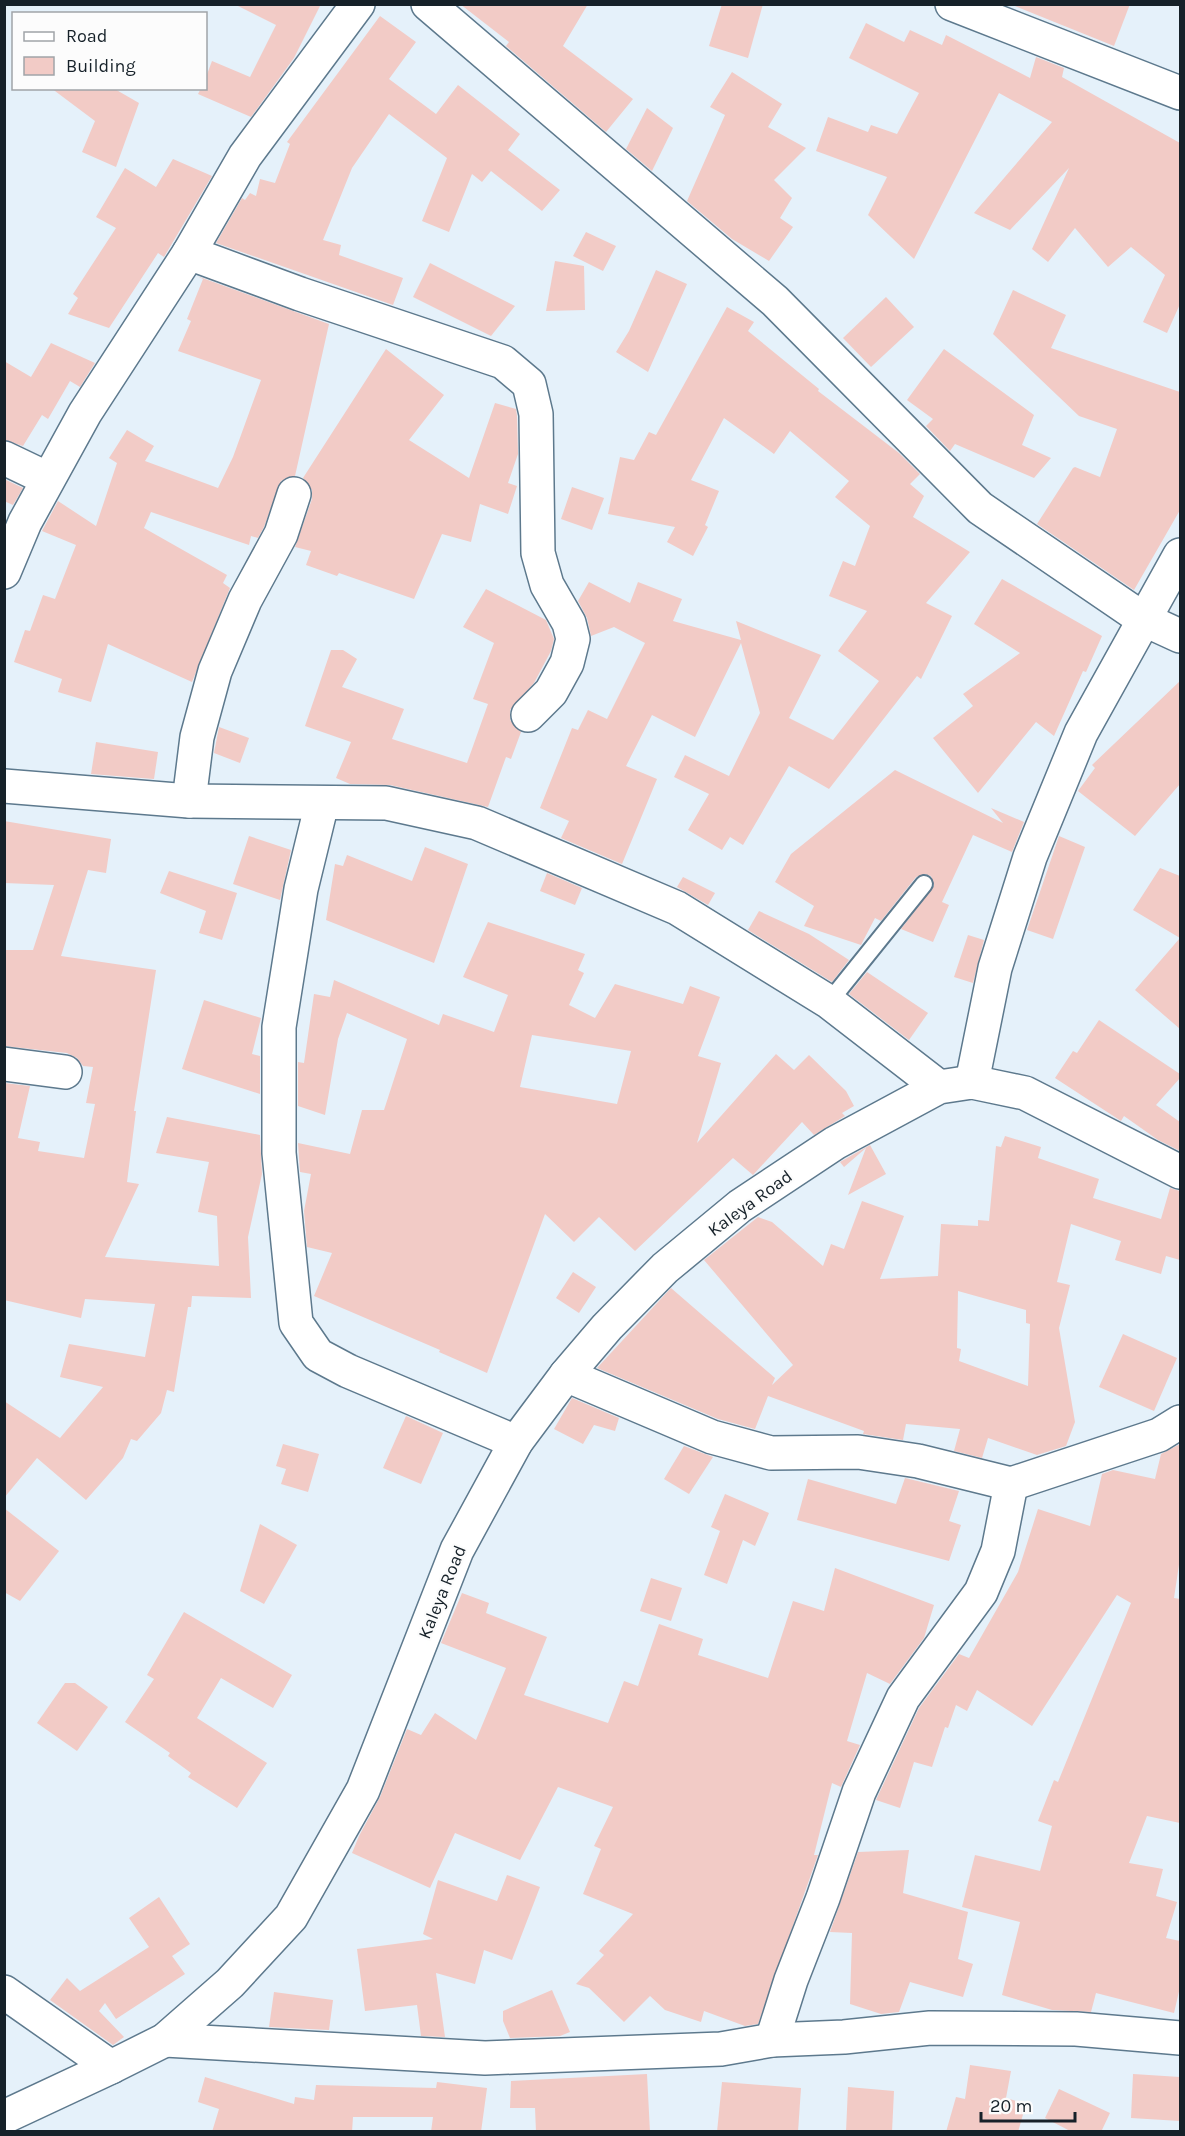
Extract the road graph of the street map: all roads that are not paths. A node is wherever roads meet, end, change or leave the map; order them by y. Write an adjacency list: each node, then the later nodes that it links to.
1 (358, 4): 5 (street)
2 (428, 4): 11 (street)
3 (952, 4): 4 (street)
4 (1180, 93)
5 (189, 253): 7 (street); 13 (street)
6 (4, 458): 7 (street)
7 (48, 478): 10 (street)
8 (294, 495): 15 (street)
9 (1180, 555): 11 (street)
10 (4, 572)
11 (1143, 619): 12 (street); 21 (street)
12 (1180, 636)
13 (528, 715)
14 (4, 786): 15 (street)
15 (189, 801): 16 (street)
16 (322, 803): 18 (street); 26 (street)
17 (924, 884): 18 (lane)
18 (829, 1002): 22 (street)
19 (4, 1064): 20 (street)
20 (65, 1072)
21 (972, 1082): 22 (street, Kaleya Road); 23 (street)
22 (939, 1087): 24 (street, Kaleya Road)
23 (1180, 1172)
24 (566, 1375): 26 (street, Kaleya Road); 27 (street)
25 (1180, 1422): 27 (street)
26 (516, 1442): 30 (street, Kaleya Road)
27 (1011, 1484): 31 (street)
28 (4, 1992): 32 (street)
29 (1180, 2038): 31 (street)
30 (165, 2040): 31 (street); 32 (street, Kaleya Road)
31 (772, 2040)
32 (111, 2067): 33 (street, Kaleya Road)
33 (4, 2118)

